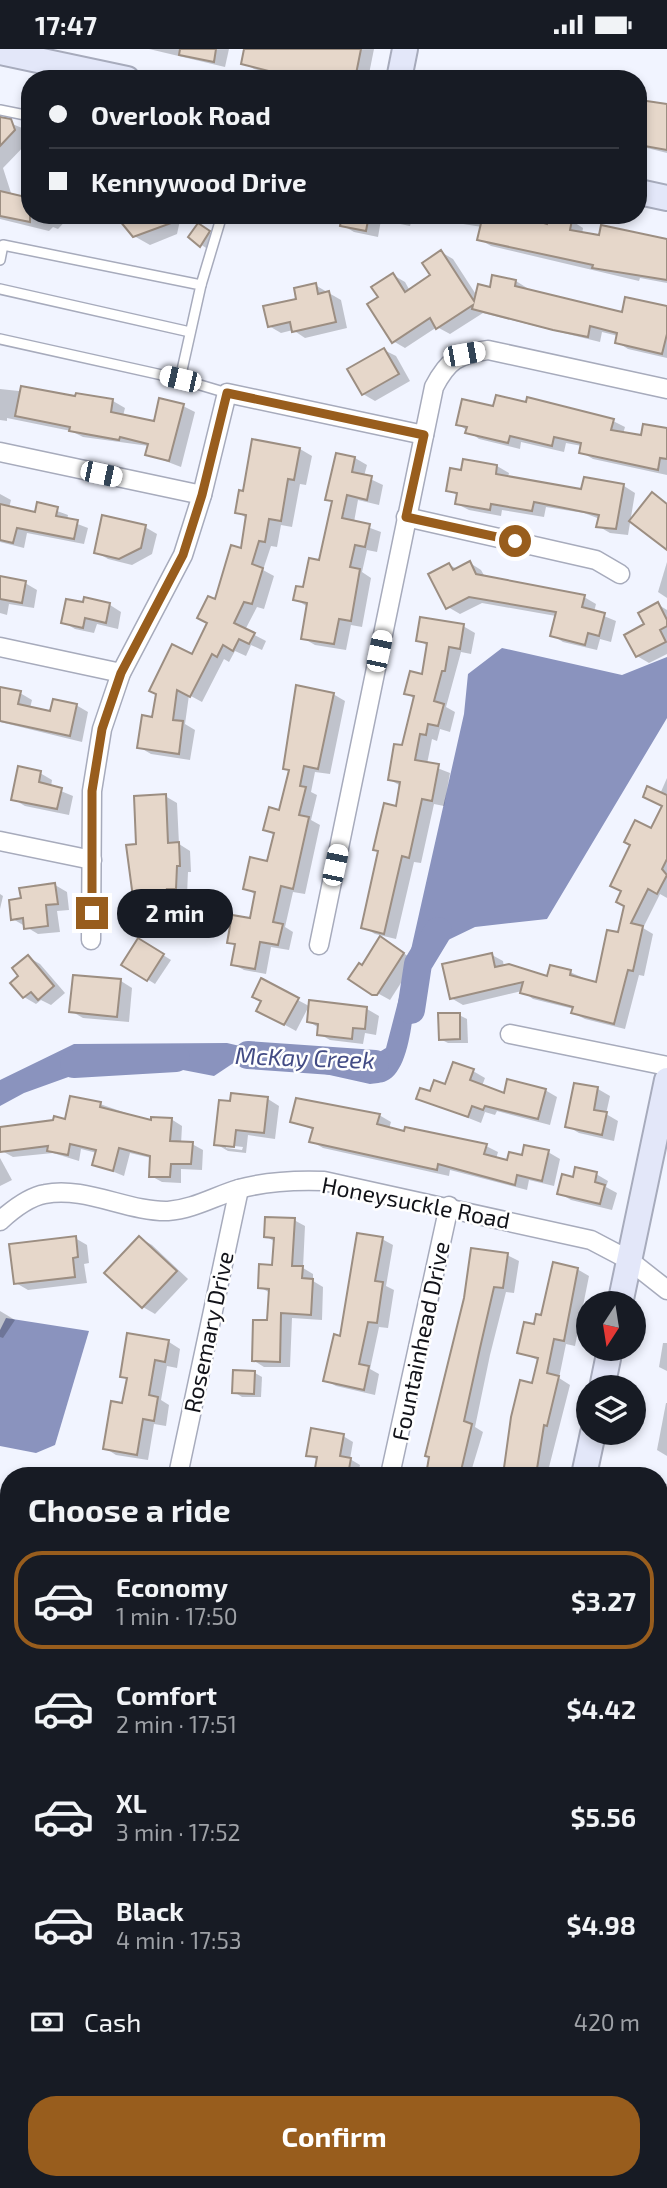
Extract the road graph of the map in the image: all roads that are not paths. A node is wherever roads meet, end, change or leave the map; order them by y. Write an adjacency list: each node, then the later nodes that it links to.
1 (405, 49): 4 (street)
2 (0, 52): 3 (street)
3 (71, 70)
4 (401, 70)
5 (0, 110): 6 (lane)
6 (21, 114)
7 (647, 194): 8 (street)
8 (667, 198)
9 (219, 224): 12 (lane)
10 (2, 244): 11 (lane); 12 (lane)
11 (0, 260)
12 (201, 285): 14 (lane)
13 (0, 289): 14 (lane)
14 (190, 332): 16 (lane)
15 (0, 339): 16 (lane)
16 (180, 379): 18 (lane)
17 (667, 389): 19 (street)
18 (227, 393): 19 (street); 21 (street)
19 (424, 435): 22 (street)
20 (0, 452): 21 (street)
21 (202, 495): 25 (street)
22 (406, 517): 23 (street); 29 (street)
23 (620, 574)
24 (0, 647): 25 (street)
25 (121, 673): 27 (street)
26 (0, 841): 27 (street)
27 (92, 860): 28 (street)
28 (91, 940)
29 (319, 945)
30 (510, 1034): 31 (street)
31 (667, 1066)
32 (666, 1088): 36 (street)
33 (239, 1189): 34 (street, Honeysuckle Road); 35 (street, Honeysuckle Road); 40 (street, Rosemary Drive)
34 (449, 1206): 36 (street, Honeysuckle Road); 41 (street, Fountainhead Drive)
35 (0, 1221)
36 (629, 1260): 37 (street, Honeysuckle Road); 38 (street)
37 (667, 1290)
38 (623, 1291)
39 (590, 1445): 42 (street)
40 (180, 1467)
41 (392, 1467)
42 (586, 1467)

